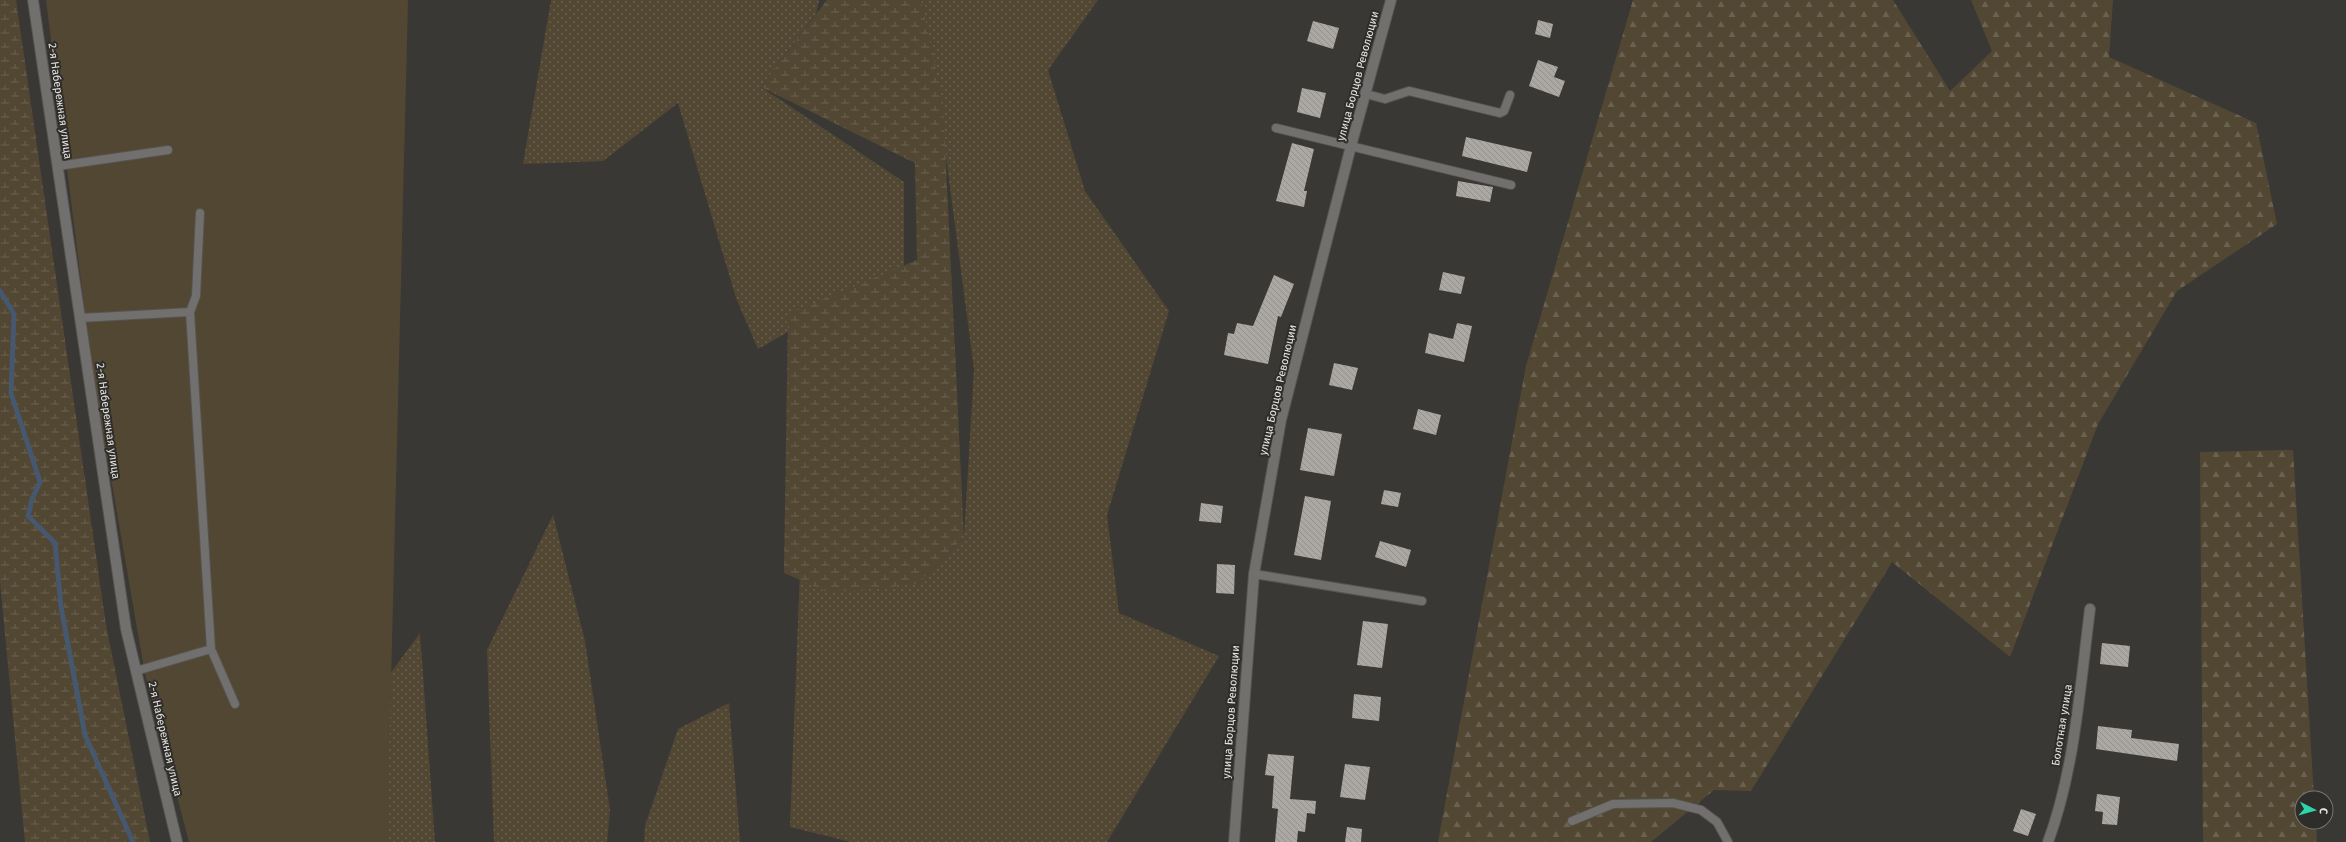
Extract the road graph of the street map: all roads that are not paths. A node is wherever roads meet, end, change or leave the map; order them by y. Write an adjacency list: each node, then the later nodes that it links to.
1 (33, 0): 8 (street, 2-я Набережная улица)
2 (1392, 0): 3 (street, улица Борцов Революции)
3 (1366, 94): 4 (lane); 6 (street, улица Борцов Революции)
4 (1510, 95)
5 (1276, 128): 6 (lane)
6 (1351, 146): 9 (lane); 13 (street, улица Борцов Революции)
7 (168, 150): 8 (lane)
8 (58, 166): 12 (street, 2-я Набережная улица)
9 (1510, 185)
10 (200, 213): 11 (lane)
11 (190, 312): 12 (lane); 16 (lane)
12 (80, 318): 17 (street, 2-я Набережная улица)
13 (1254, 574): 14 (lane); 21 (street, улица Борцов Революции)
14 (1422, 601)
15 (2090, 609): 23 (street, Болотная улица)
16 (211, 649): 17 (lane); 18 (lane)
17 (136, 671): 20 (street, 2-я Набережная улица)
18 (235, 704)
19 (1572, 821): 22 (lane)
20 (177, 842)
21 (1234, 842)
22 (1728, 842)
23 (2048, 842)

